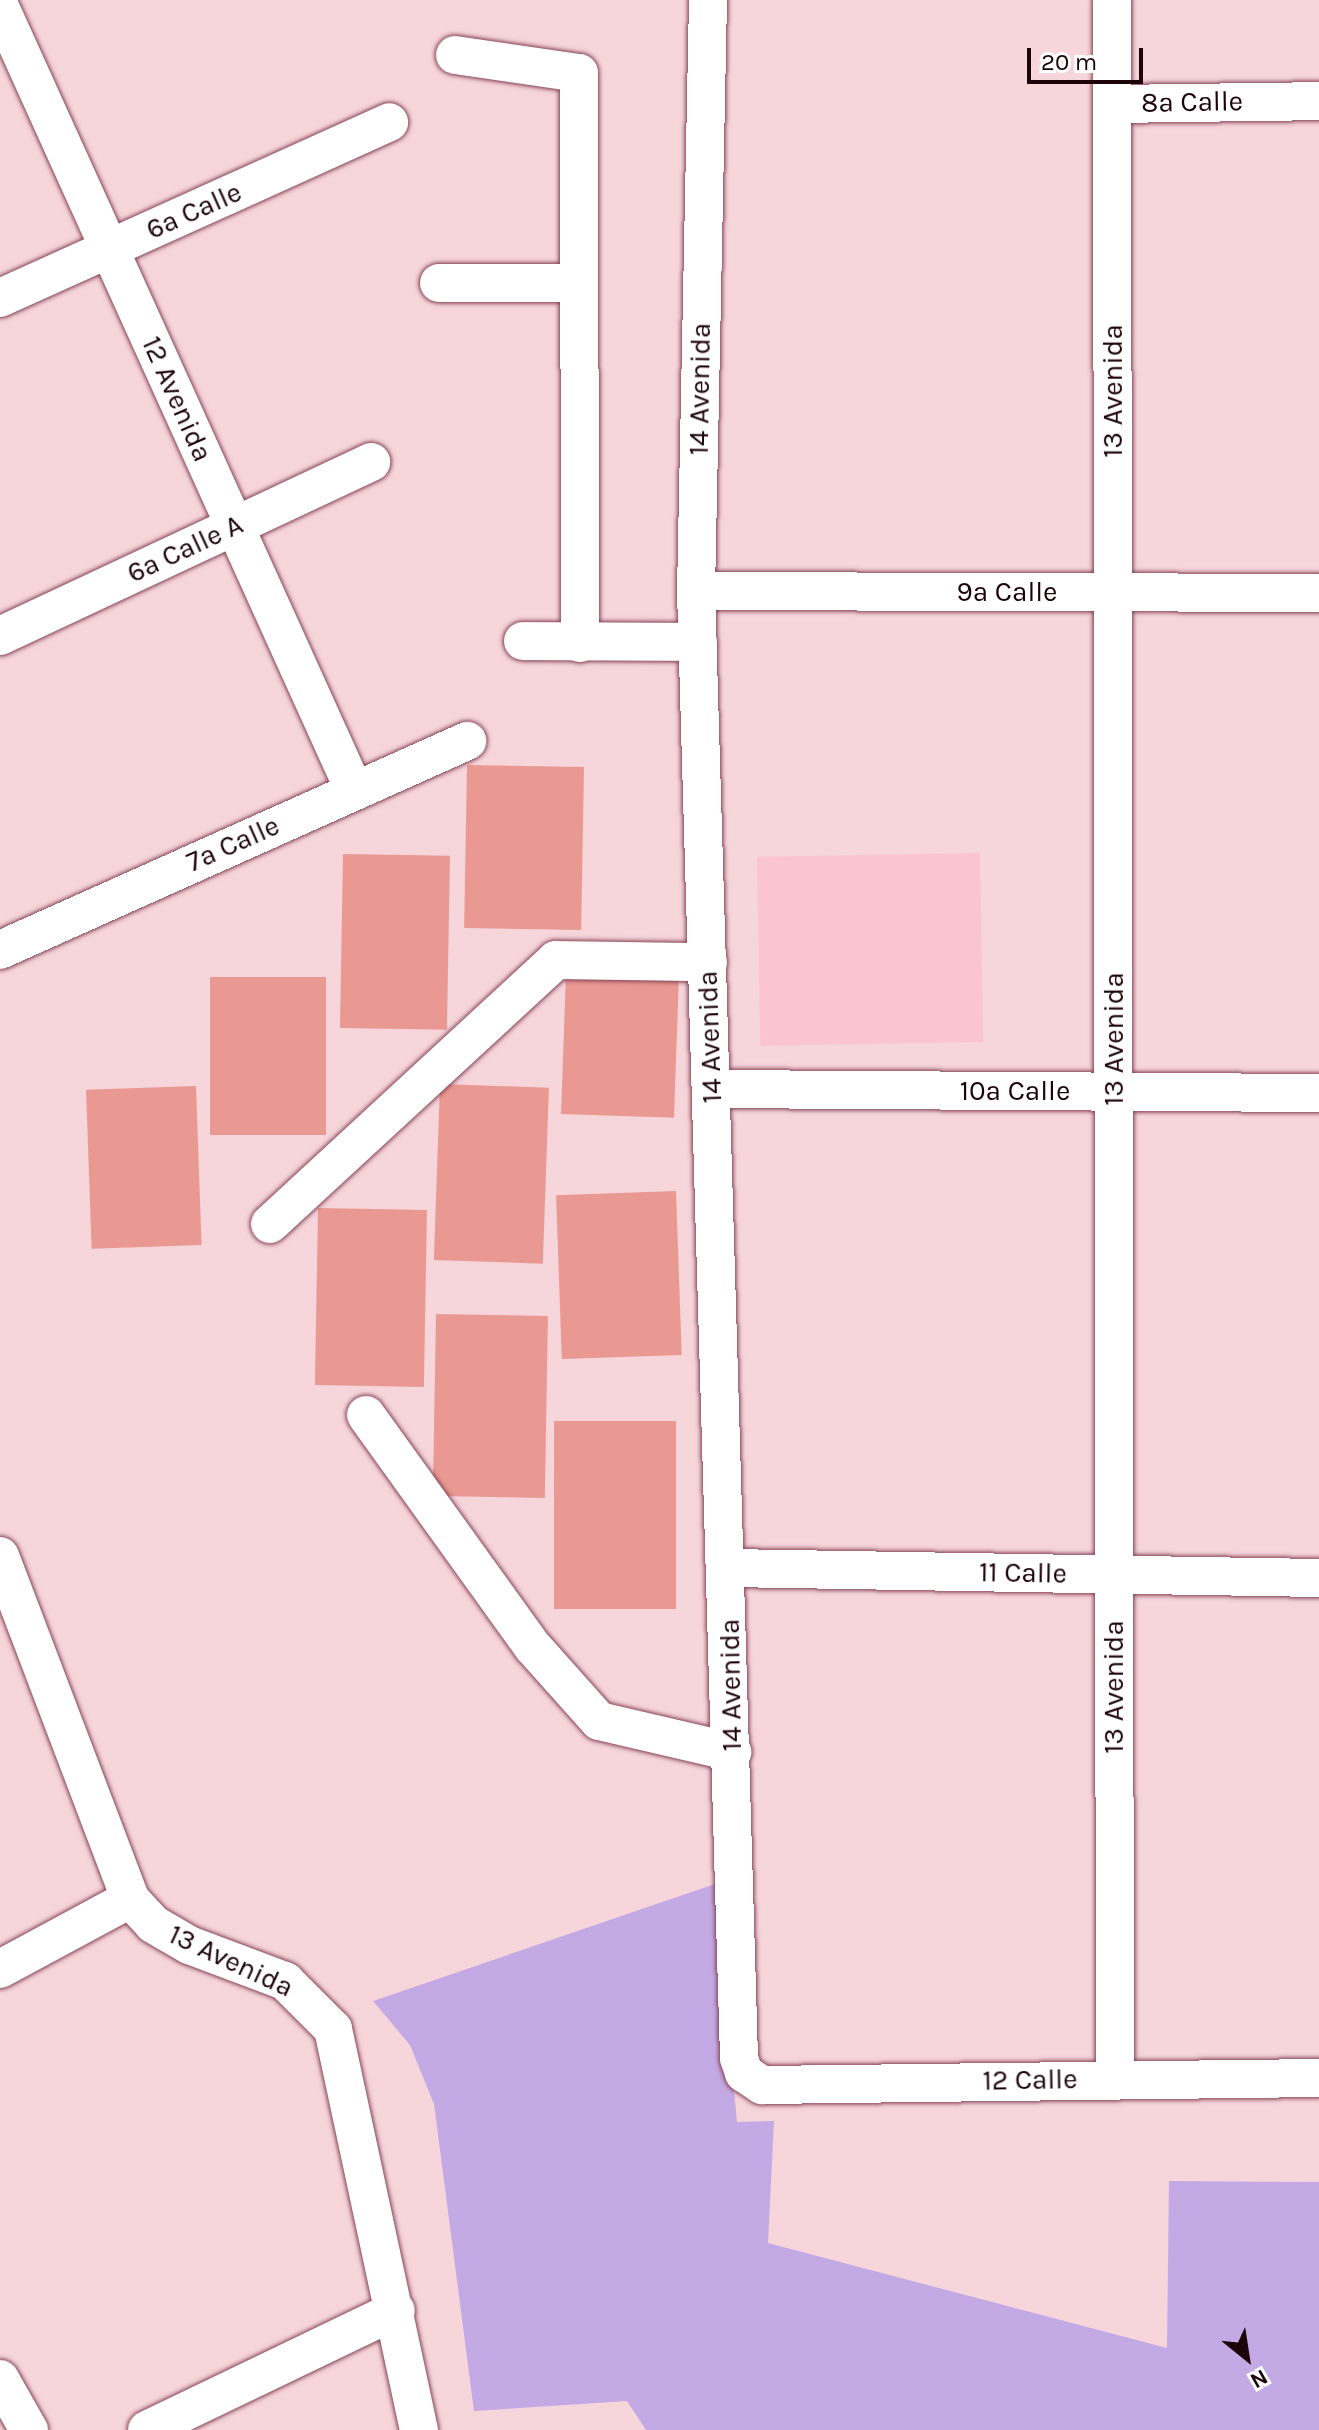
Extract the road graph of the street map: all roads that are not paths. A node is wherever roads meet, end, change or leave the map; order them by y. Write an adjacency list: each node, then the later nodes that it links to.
1 (708, 0): 14 (street, 14 Avenida)
2 (1112, 0): 6 (street, 13 Avenida)
3 (0, 7): 8 (street, 12 Avenida)
4 (455, 55): 10 (street)
5 (1319, 101): 6 (street, 8a Calle)
6 (1113, 104): 15 (street, 13 Avenida)
7 (389, 122): 8 (street, 6a Calle)
8 (109, 250): 11 (street, 6a Calle); 13 (street, 12 Avenida)
9 (439, 283): 10 (street)
10 (579, 283): 20 (street)
11 (0, 298)
12 (371, 462): 13 (street, 6a Calle A)
13 (234, 526): 17 (street, 6a Calle A); 22 (street, 12 Avenida)
14 (696, 591): 15 (street, 9a Calle); 19 (street, 14 Avenida)
15 (1113, 593): 16 (street, 9a Calle); 26 (street, 13 Avenida)
16 (1319, 593)
17 (0, 636)
18 (523, 641): 20 (street)
19 (698, 642): 20 (street); 24 (street, 14 Avenida)
20 (580, 643)
21 (467, 741): 22 (street, 7a Calle)
22 (354, 790): 23 (street, 7a Calle)
23 (0, 950)
24 (708, 962): 25 (street, 14 Avenida); 28 (street)
25 (712, 1089): 26 (street, 10a Calle); 31 (street, 14 Avenida)
26 (1114, 1092): 27 (street, 10a Calle); 32 (street, 13 Avenida)
27 (1319, 1093)
28 (270, 1224)
29 (366, 1415): 34 (street)
30 (0, 1556): 35 (street, 13 Avenida)
31 (728, 1568): 32 (street, 11 Calle); 34 (street, 14 Avenida)
32 (1114, 1575): 33 (street, 11 Calle); 38 (street, 13 Avenida)
33 (1319, 1578)
34 (732, 1752): 37 (street, 14 Avenida)
35 (130, 1899): 36 (street); 40 (street, 13 Avenida)
36 (0, 1969)
37 (744, 2073): 38 (street, 12 Calle)
38 (1115, 2078): 39 (street, 12 Calle)
39 (1319, 2078)
40 (396, 2310): 41 (street); 42 (street, 13 Avenida)
41 (147, 2430)
42 (419, 2430)

